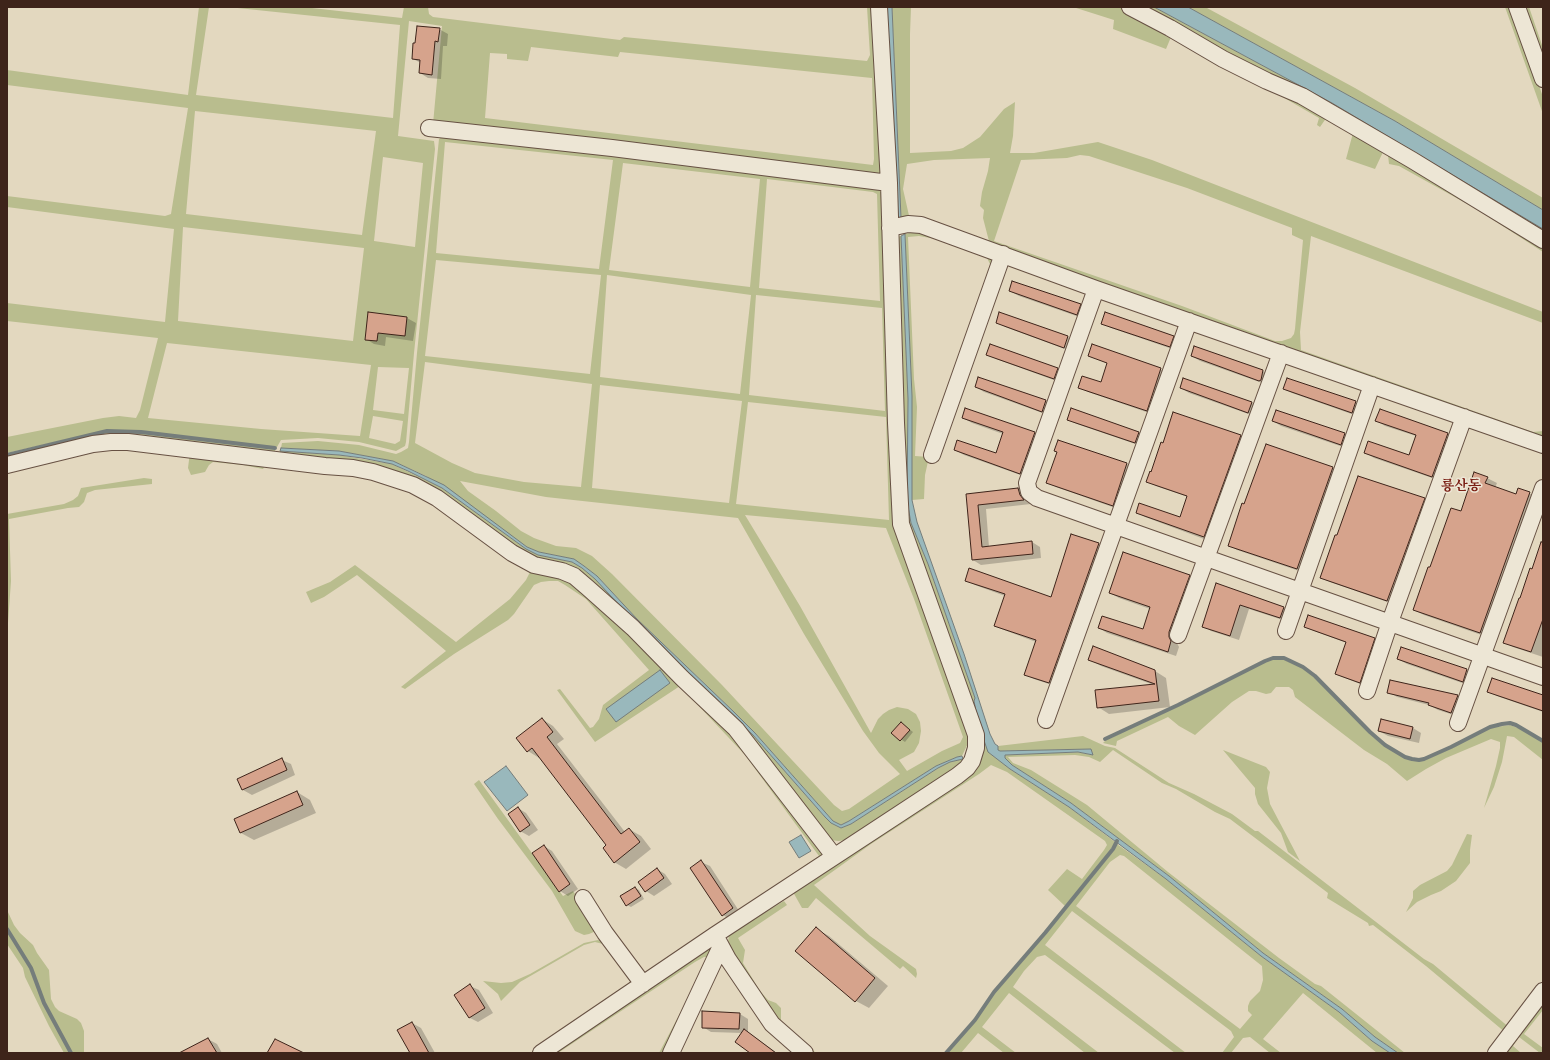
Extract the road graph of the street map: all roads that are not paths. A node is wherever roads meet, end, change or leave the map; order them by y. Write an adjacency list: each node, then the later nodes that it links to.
1 (879, 7): 6 (street)
2 (1130, 7): 8 (street)
3 (1517, 7): 4 (street)
4 (1543, 79)
5 (429, 128): 6 (street)
6 (889, 183): 7 (street)
7 (890, 228): 9 (street); 30 (street)
8 (1543, 240)
9 (1003, 254): 10 (street); 16 (street)
10 (1096, 289): 11 (street); 19 (street)
11 (1189, 322): 12 (street); 19 (street)
12 (1281, 353): 13 (street); 20 (street)
13 (1372, 385): 14 (street); 21 (street)
14 (1464, 417): 15 (street); 22 (street)
15 (1543, 445)
16 (932, 455)
17 (7, 465): 30 (street)
18 (1543, 488): 25 (street)
19 (1116, 526): 20 (street); 28 (street)
20 (1206, 558): 21 (street); 24 (street)
21 (1300, 592): 22 (street); 23 (street)
22 (1390, 622): 25 (street); 27 (street)
23 (1286, 631)
24 (1178, 635)
25 (1483, 656): 26 (street); 29 (street)
26 (1543, 677)
27 (1367, 691)
28 (1046, 720)
29 (1458, 723)
30 (834, 856): 32 (street)
31 (583, 898): 33 (street)
32 (718, 940): 33 (street); 36 (street); 37 (street)
33 (643, 984): 35 (street)
34 (1543, 991): 38 (street)
35 (541, 1053)
36 (671, 1053)
37 (805, 1053)
38 (1496, 1053)

